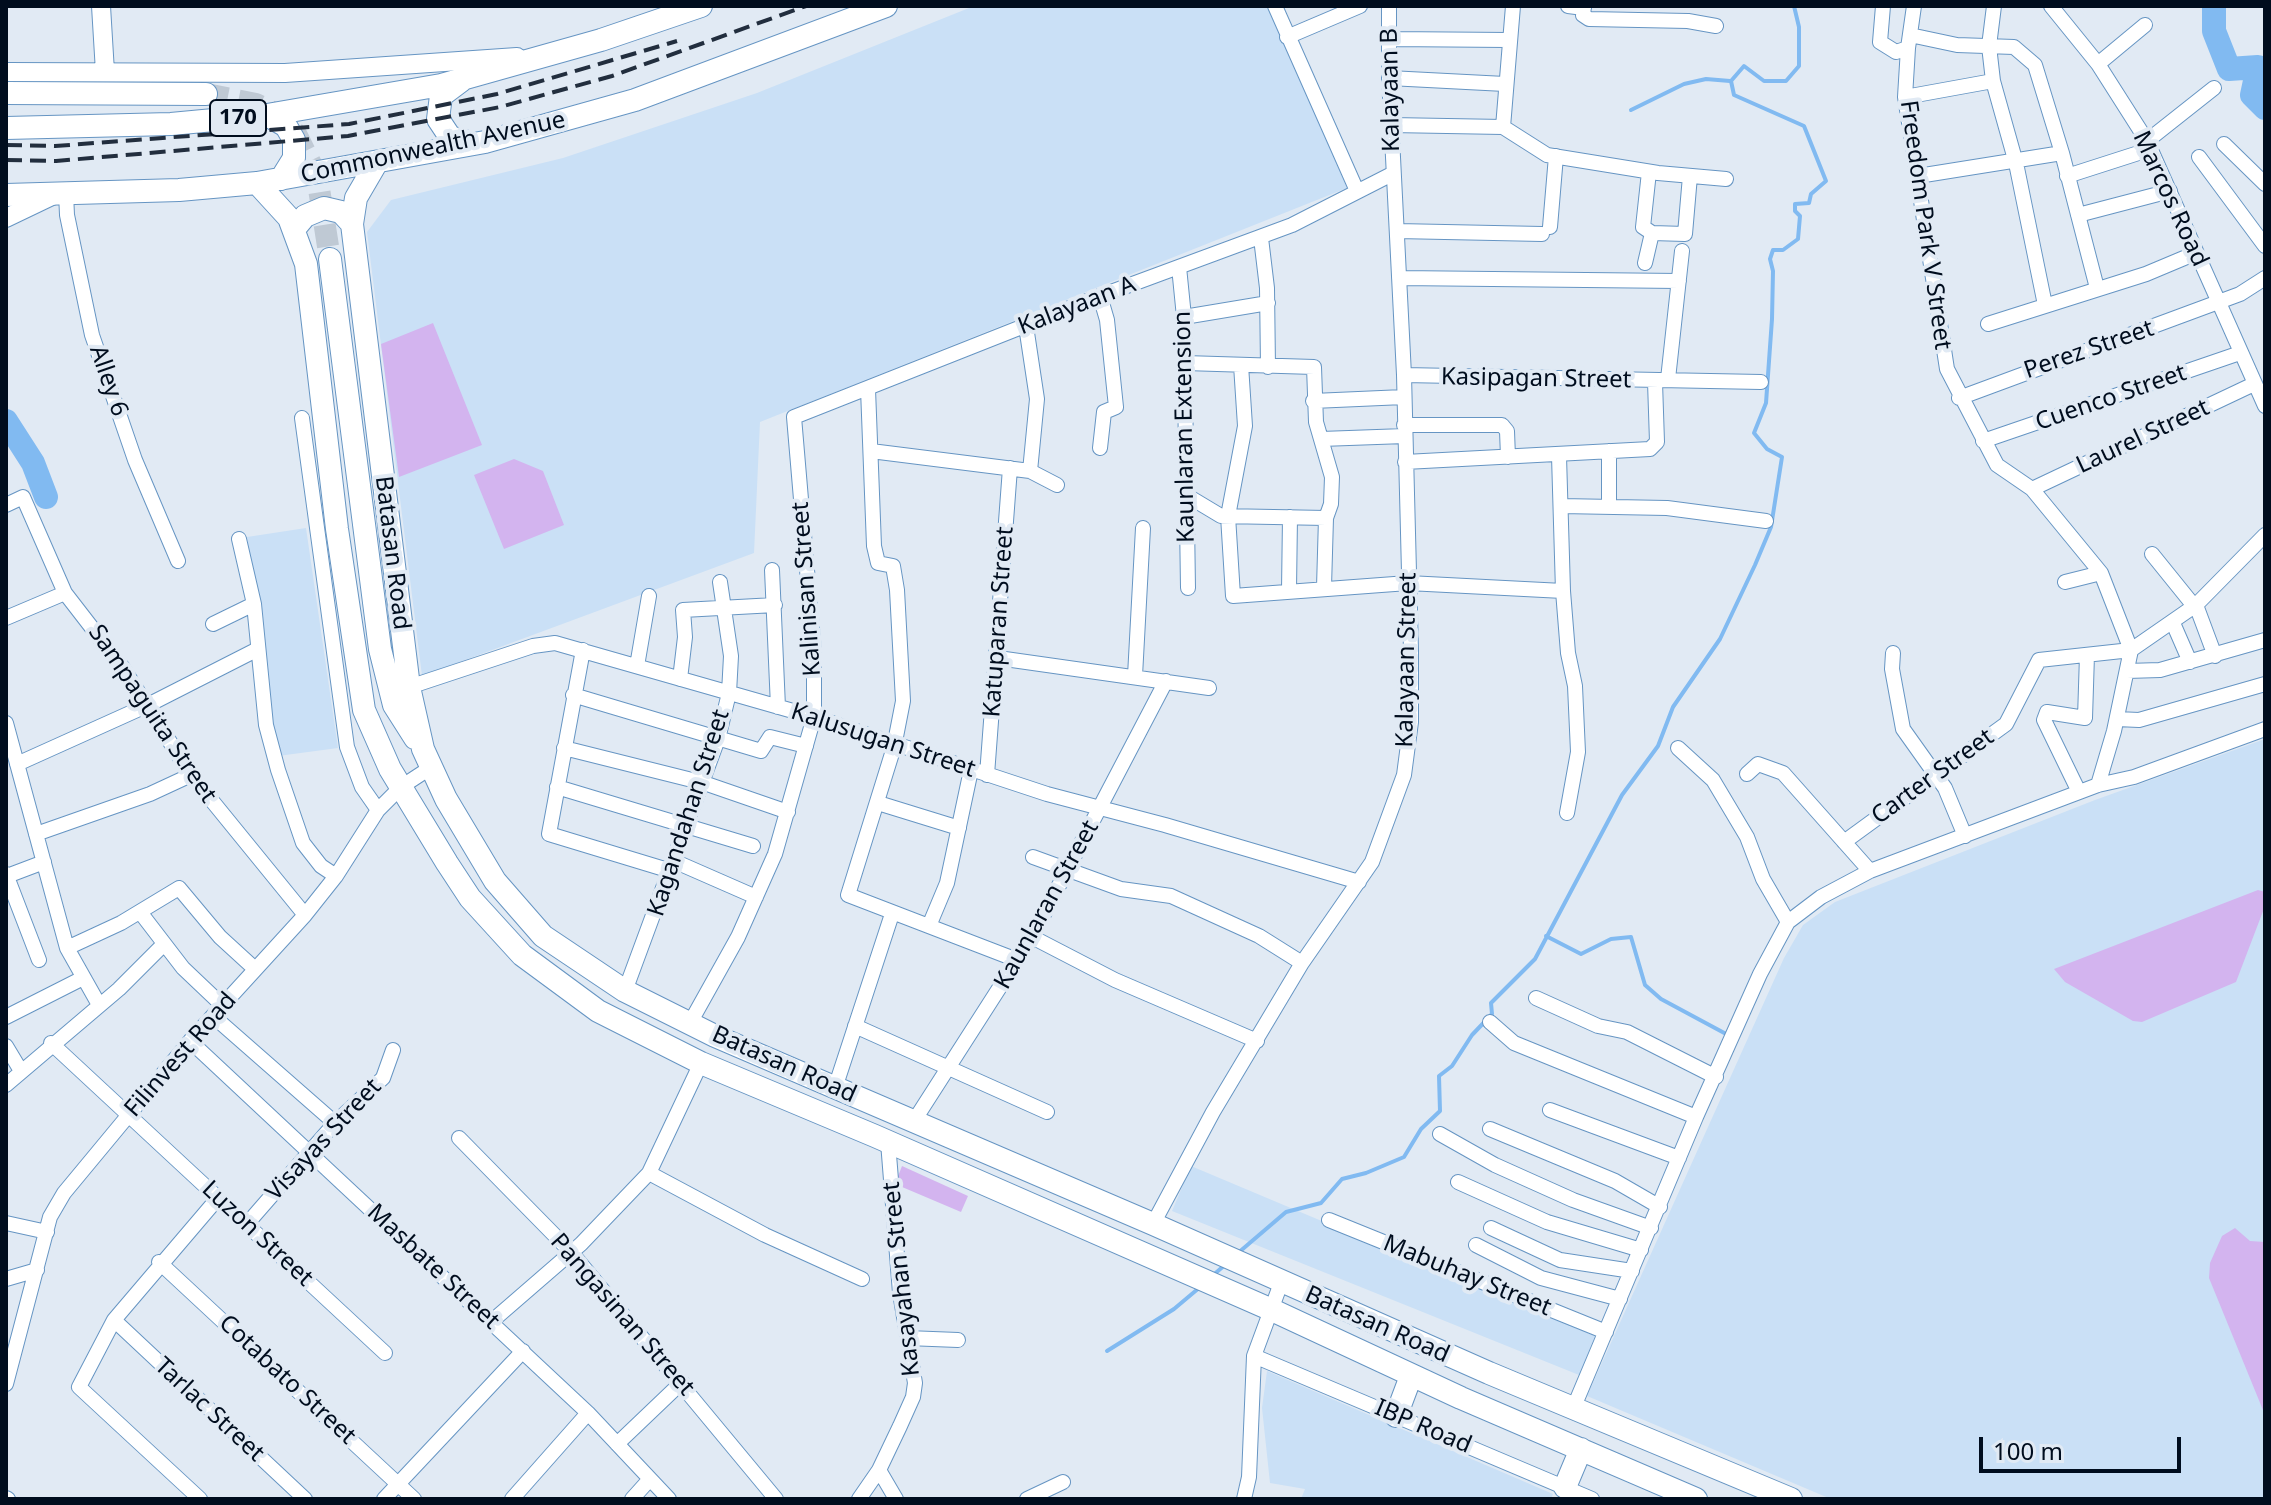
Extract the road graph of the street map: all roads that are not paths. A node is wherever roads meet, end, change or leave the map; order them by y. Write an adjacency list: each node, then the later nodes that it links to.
1 (101, 6): 24 (street)
2 (701, 6): 21 (main road, 170)
3 (886, 6): 37 (main road, Commonwealth Avenue)
4 (1275, 6): 16 (street)
5 (1360, 6): 16 (street)
6 (1389, 6): 17 (street, Kalayaan B)
7 (1513, 6): 18 (street)
8 (1568, 6): 13 (street)
9 (1883, 6): 19 (street)
10 (1914, 6): 19 (street, Freedom Park V Street)
11 (1994, 6): 20 (street)
12 (2051, 6): 22 (street, Marcos Road)
13 (1584, 7): 15 (street)
14 (2145, 25): 22 (street)
15 (1716, 26)
16 (1287, 37): 54 (street)
17 (1389, 39): 18 (street); 25 (street, Kalayaan B)
18 (1508, 40): 28 (street)
19 (1909, 42): 20 (street); 32 (street, Freedom Park V Street)
20 (1989, 46): 27 (street); 40 (street)
21 (547, 55): 24 (street, 170); 26 (main road, 170)
22 (2098, 64): 39 (street, Marcos Road)
23 (6, 72): 24 (street, 170)
24 (105, 72)
25 (1389, 78): 28 (street); 34 (street, Kalayaan B)
26 (466, 79): 33 (main road, 170); 37 (main road)
27 (1993, 81): 32 (street); 44 (street)
28 (1505, 84): 35 (street)
29 (2214, 88): 39 (street)
30 (6, 93): 31 (main road)
31 (206, 94)
32 (1905, 97): 48 (street, Freedom Park V Street)
33 (267, 115): 36 (main road, 170); 50 (main road)
34 (1391, 125): 35 (street); 46 (street, Kalayaan B)
35 (1503, 127): 41 (street)
36 (6, 128)
37 (485, 142): 43 (main road, Commonwealth Avenue)
38 (2224, 144): 53 (street)
39 (2149, 145): 49 (street); 55 (street, Marcos Road)
40 (2062, 153): 44 (street); 49 (street)
41 (1556, 156): 45 (street); 62 (street)
42 (2199, 157): 65 (street)
43 (377, 162): 50 (main road, Commonwealth Avenue); 60 (main road, Batasan Road)
44 (2016, 163): 48 (street); 78 (street)
45 (1649, 172): 47 (street); 63 (street)
46 (1392, 174): 54 (street, Kalayaan A); 62 (street, Kalayaan Street)
47 (1690, 176): 51 (street); 63 (street)
48 (1918, 176): 92 (street, Freedom Park V Street)
49 (2067, 176): 58 (street)
50 (281, 179): 52 (main road, Commonwealth Avenue)
51 (1726, 179)
52 (257, 183): 56 (main road, Commonwealth Avenue); 61 (main road, Batasan Road)
53 (2265, 184)
54 (1357, 191): 64 (street, Kalayaan A)
55 (2170, 191): 58 (street); 67 (street, Marcos Road)
56 (61, 193): 57 (main road, Commonwealth Avenue); 59 (street, Commonwealth Avenue); 123 (street, Alley 6)
57 (6, 195)
58 (2078, 215): 74 (street)
59 (6, 218)
60 (352, 224): 61 (main road); 157 (main road, Batasan Road)
61 (295, 228): 112 (main road, Batasan Road)
62 (1397, 231): 71 (street, Kalayaan Street)
63 (1652, 233): 69 (street)
64 (1261, 238): 70 (street, Kalayaan A); 77 (street)
65 (2265, 246)
66 (1682, 251): 73 (street)
67 (2196, 253): 74 (street); 76 (street, Marcos Road)
68 (330, 259): 173 (main road)
69 (1645, 263)
70 (1179, 267): 75 (street, Kalayaan A); 79 (street, Kaunlaran Extension)
71 (1399, 278): 73 (street); 86 (street, Kalayaan Street)
72 (2265, 278): 76 (street, Perez Street)
73 (1679, 281): 87 (street)
74 (2097, 288): 78 (street)
75 (1100, 296): 81 (street, Kalayaan A); 100 (street)
76 (2218, 302): 82 (street, Marcos Road); 92 (street, Perez Street)
77 (1268, 303): 79 (street); 85 (street)
78 (2045, 305): 80 (street)
79 (1184, 317): 83 (street, Kaunlaran Extension)
80 (1988, 324)
81 (1026, 326): 90 (street, Kalayaan A); 107 (street)
82 (2240, 353): 89 (street, Marcos Road); 99 (street, Cuenco Street)
83 (1185, 363): 84 (street); 110 (street, Kaunlaran Extension)
84 (1241, 365): 85 (street); 115 (street)
85 (1268, 367): 93 (street)
86 (1404, 375): 87 (street, Kasipagan Street); 91 (street, Kalayaan Street)
87 (1662, 381): 88 (street, Kasipagan Street); 102 (street)
88 (1761, 382)
89 (2254, 384): 94 (street, Marcos Road); 109 (street, Laurel Street)
90 (868, 389): 95 (street, Kalayaan A); 101 (street)
91 (1404, 397): 93 (street); 97 (street, Kalayaan Street)
92 (1959, 398): 99 (street, Freedom Park V Street)
93 (1313, 401): 98 (street)
94 (2265, 406)
95 (794, 417): 163 (street, Kalinisan Street)
96 (302, 418): 112 (street)
97 (1404, 431): 98 (street); 104 (street); 105 (street, Kalayaan Street)
98 (1321, 439): 117 (street)
99 (1983, 441): 109 (street, Freedom Park V Street)
100 (1100, 448)
101 (871, 451): 106 (street); 170 (street)
102 (1609, 451): 103 (street); 114 (street)
103 (1559, 456): 104 (street); 113 (street)
104 (1508, 457): 105 (street)
105 (1405, 462): 128 (street, Kalayaan Street)
106 (1010, 468): 107 (street); 149 (street, Katuparan Street)
107 (1030, 471): 108 (street)
108 (1057, 485)
109 (2032, 489): 125 (street, Freedom Park V Street)
110 (1186, 495): 115 (street); 130 (street, Kaunlaran Extension)
111 (6, 505): 133 (street, Sampaguita Street)
112 (324, 506): 182 (main road, Batasan Road); 187 (street)
113 (1561, 506): 114 (street); 132 (street)
114 (1609, 506): 118 (street)
115 (1228, 516): 116 (street); 131 (street)
116 (1290, 517): 117 (street); 131 (street)
117 (1326, 518): 129 (street)
118 (1766, 521)
119 (1143, 528): 153 (street)
120 (2265, 535): 137 (street)
121 (239, 539): 135 (street)
122 (2152, 554): 137 (street)
123 (178, 561)
124 (772, 570): 136 (street)
125 (2101, 573): 127 (street); 145 (street, Freedom Park V Street)
126 (720, 582): 138 (street, Kagandahan Street)
127 (2065, 582)
128 (1408, 583): 129 (street); 132 (street); 203 (street, Kalayaan Street)
129 (1324, 587): 131 (street)
130 (1188, 588)
131 (1289, 590)
132 (1563, 591): 189 (street)
133 (65, 593): 139 (street); 161 (street, Sampaguita Street)
134 (649, 596): 151 (street)
135 (254, 604): 141 (street); 143 (street)
136 (775, 605): 138 (street); 162 (street)
137 (2195, 605): 140 (street); 148 (street)
138 (726, 610): 154 (street); 159 (street, Kagandahan Street)
139 (6, 618)
140 (2173, 623): 145 (street); 150 (street)
141 (213, 624)
142 (2265, 640): 148 (street)
143 (258, 649): 161 (street); 202 (street)
144 (583, 650): 151 (street, Kalusugan Street); 157 (street, Kalusugan Street); 160 (street)
145 (2131, 650): 147 (street, Carter Street); 152 (street)
146 (1893, 653): 179 (street)
147 (2087, 655): 179 (street, Carter Street); 184 (street)
148 (2215, 656): 150 (street)
149 (998, 658): 153 (street); 178 (street, Katuparan Street)
150 (2190, 662): 152 (street)
151 (637, 666): 154 (street, Kalusugan Street)
152 (2127, 671): 164 (street)
153 (1135, 676): 155 (street)
154 (680, 679): 159 (street, Kalusugan Street)
155 (1166, 681): 158 (street); 186 (street, Kaunlaran Street)
156 (2265, 684): 164 (street)
157 (409, 687): 173 (main road, Batasan Road)
158 (1209, 688)
159 (729, 693): 162 (street, Kalusugan Street); 167 (street, Kagandahan Street)
160 (573, 695): 167 (street); 171 (street)
161 (148, 705): 174 (street); 177 (street, Sampaguita Street)
162 (778, 707): 163 (street, Kalusugan Street)
163 (814, 717): 169 (street, Kalinisan Street); 170 (street, Kalusugan Street)
164 (2117, 719): 181 (street)
165 (6, 723): 168 (street)
166 (2265, 729): 181 (street)
167 (718, 739): 169 (street); 180 (street, Kagandahan Street)
168 (9, 746): 174 (street)
169 (806, 746): 188 (street, Kalinisan Street)
170 (894, 747): 175 (street, Kalusugan Street); 185 (street)
171 (564, 748): 180 (street); 183 (street)
172 (1678, 748): 208 (street)
173 (427, 758): 182 (street, Filinvest Road); 218 (main road, Batasan Road)
174 (17, 764): 192 (street)
175 (971, 770): 178 (street, Kalusugan Street); 191 (street)
176 (1747, 774): 194 (street)
177 (191, 775): 192 (street); 207 (street, Sampaguita Street)
178 (987, 775): 186 (street, Kalusugan Street)
179 (1935, 775): 193 (street); 194 (street, Carter Street)
180 (704, 783): 188 (street); 190 (street, Kagandahan Street)
181 (2098, 785): 184 (street)
182 (401, 787): 187 (street, Filinvest Road); 231 (main road, Batasan Road)
183 (557, 787): 190 (street); 198 (street)
184 (2079, 792): 193 (street)
185 (878, 803): 191 (street); 206 (street)
186 (1102, 807): 199 (street, Kaunlaran Street); 203 (street, Kalusugan Street)
187 (378, 810): 202 (street, Filinvest Road)
188 (788, 812): 204 (street, Kalinisan Street)
189 (1567, 813)
190 (688, 826): 195 (street); 198 (street, Kagandahan Street)
191 (959, 828): 209 (street)
192 (36, 834): 197 (street)
193 (1965, 836): 200 (street)
194 (1844, 842): 200 (street)
195 (753, 846)
196 (1033, 857): 199 (street)
197 (44, 862): 201 (street); 212 (street)
198 (674, 866): 204 (street); 218 (street, Kagandahan Street)
199 (1068, 871): 210 (street, Kaunlaran Street); 215 (street)
200 (1870, 871): 208 (street)
201 (6, 875): 213 (street)
202 (336, 876): 207 (street, Filinvest Road)
203 (1359, 882): 215 (street, Kalayaan Street)
204 (756, 897): 224 (street, Kalinisan Street)
205 (140, 912): 211 (street); 212 (street); 216 (street)
206 (892, 914): 209 (street); 225 (street)
207 (305, 915): 216 (street, Filinvest Road)
208 (1788, 922): 234 (street)
209 (929, 926): 214 (street)
210 (1032, 937): 214 (street, Kaunlaran Street); 227 (street)
211 (164, 944): 220 (street); 221 (street)
212 (67, 948): 217 (street)
213 (39, 960)
214 (1017, 960): 232 (street, Kaunlaran Street)
215 (1302, 963): 227 (street, Kalayaan Street)
216 (255, 969): 221 (street, Filinvest Road)
217 (83, 978): 220 (street); 222 (street)
218 (625, 991): 224 (main road, Batasan Road)
219 (1536, 998): 234 (street)
220 (98, 1003): 228 (street)
221 (218, 1011): 226 (street, Filinvest Road); 242 (street)
222 (6, 1017)
223 (1490, 1022): 240 (street)
224 (690, 1023): 236 (main road, Batasan Road)
225 (855, 1026): 232 (street); 236 (street)
226 (190, 1041): 239 (street, Filinvest Road); 247 (street, Masbate Street)
227 (1257, 1041): 255 (street, Kalayaan Street)
228 (51, 1043): 233 (street); 239 (street, Luzon Street)
229 (6, 1046): 233 (street)
230 (393, 1050): 242 (street, Visayas Street)
231 (701, 1063): 246 (main road, Batasan Road); 249 (street)
232 (947, 1068): 238 (street); 241 (street, Kaunlaran Street)
233 (21, 1071): 235 (street)
234 (1716, 1077): 240 (street)
235 (6, 1085)
236 (835, 1088): 241 (main road, Batasan Road)
237 (1550, 1110): 248 (street)
238 (1047, 1112)
239 (129, 1115): 251 (street, Luzon Street); 259 (street, Filinvest Road)
240 (1696, 1117): 248 (street)
241 (914, 1121): 255 (main road, Batasan Road)
242 (335, 1123): 247 (street, Visayas Street)
243 (1490, 1129): 252 (street)
244 (1440, 1134): 258 (street)
245 (459, 1138): 262 (street, Pangasinan Street)
246 (888, 1142): 270 (main road, Batasan Road); 274 (street, Kasayahan Street)
247 (309, 1152): 256 (street, Visayas Street); 272 (street, Masbate Street)
248 (1679, 1158): 252 (street)
249 (649, 1173): 262 (street); 267 (street)
250 (1458, 1182): 261 (street)
251 (218, 1198): 256 (street, Luzon Street); 263 (street)
252 (1660, 1207): 258 (street)
253 (1329, 1220): 273 (street, Mabuhay Street)
254 (6, 1223): 259 (street)
255 (1153, 1224): 268 (main road, Batasan Road)
256 (246, 1225): 277 (street, Luzon Street)
257 (1491, 1228): 265 (street)
258 (1651, 1228): 261 (street)
259 (47, 1232): 264 (street, Filinvest Road)
260 (1476, 1245): 269 (street)
261 (1641, 1250): 265 (street)
262 (571, 1252): 272 (street); 280 (street, Pangasinan Street)
263 (159, 1262): 271 (street); 291 (street, Cotabato Street)
264 (37, 1270): 266 (street); 281 (street, Filinvest Road)
265 (1632, 1271): 269 (street)
266 (6, 1279)
267 (862, 1279)
268 (1281, 1283): 270 (street); 283 (main road, Batasan Road)
269 (1620, 1299): 273 (street)
270 (1272, 1310): 278 (street); 279 (main road, Batasan Road)
271 (114, 1320): 293 (street); 294 (street, Tarlac Street)
272 (491, 1322): 276 (street, Masbate Street)
273 (1606, 1332): 283 (street)
274 (907, 1338): 275 (street); 288 (street, Kasayahan Street)
275 (958, 1340)
276 (523, 1351): 282 (street, Masbate Street); 291 (street)
277 (385, 1353)
278 (1254, 1356): 284 (street, IBP Road); 304 (street)
279 (1411, 1376): 284 (main road); 285 (main road, Batasan Road)
280 (682, 1382): 286 (street); 300 (street, Pangasinan Street)
281 (6, 1384)
282 (588, 1413): 286 (street, Masbate Street); 297 (street)
283 (1584, 1414): 285 (main road); 307 (main road, Batasan Road)
284 (1396, 1416): 292 (street, IBP Road)
285 (1549, 1435): 287 (main road, Batasan Road)
286 (617, 1444): 289 (street, Masbate Street)
287 (1581, 1449): 292 (main road); 306 (main road, Batasan Road)
288 (879, 1470): 301 (street, Kasayahan Street); 302 (street)
289 (650, 1479): 298 (street); 299 (street, Masbate Street)
290 (1063, 1482): 303 (street)
291 (397, 1484): 295 (street); 296 (street, Cotabato Street)
292 (1565, 1487): 305 (street, IBP Road)
293 (200, 1499)
294 (305, 1499)
295 (384, 1499)
296 (414, 1499)
297 (512, 1499)
298 (632, 1499)
299 (669, 1499)
300 (776, 1499)
301 (859, 1499)
302 (896, 1499)
303 (1027, 1499)
304 (1244, 1499)
305 (1591, 1499)
306 (1696, 1499)
307 (1791, 1499)

